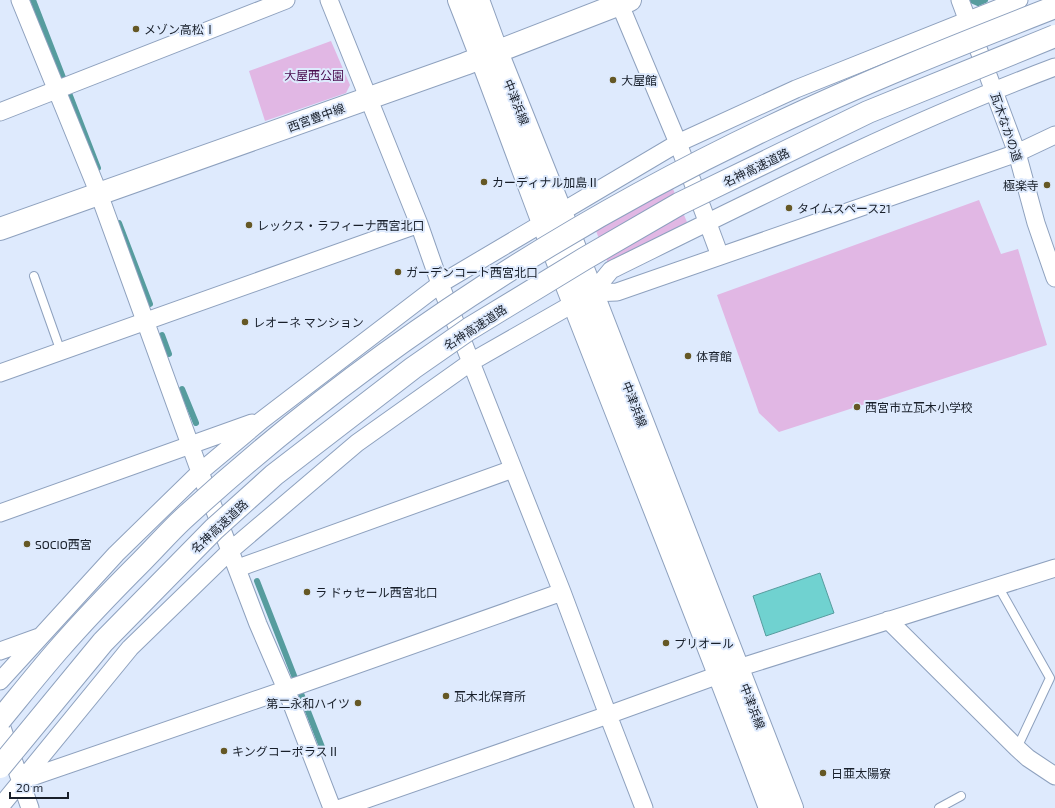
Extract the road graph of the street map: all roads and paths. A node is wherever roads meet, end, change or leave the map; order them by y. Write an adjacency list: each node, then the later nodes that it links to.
1 (20, 0): 14 (street)
2 (286, 0): 14 (street)
3 (329, 0): 16 (street)
4 (460, 0): 12 (main road, 中津浜線)
5 (478, 0): 12 (main road, 中津浜線)
6 (960, 0): 10 (street, 瓦木なかの道)
7 (1019, 0): 10 (street)
8 (623, 1): 12 (main road, 西宮豊中線); 19 (street)
9 (1055, 7): 52 (main road, bridge)
10 (967, 20): 15 (street, 瓦木なかの道); 19 (street)
11 (1055, 36): 54 (main road, 名神高速道路, bridge)
12 (489, 55): 16 (main road, 西宮豊中線); 22 (main road, 中津浜線)
13 (1055, 67): 15 (street)
14 (64, 87): 17 (street); 21 (street)
15 (994, 90): 20 (street, 瓦木なかの道); 23 (street)
16 (368, 98): 21 (main road, 西宮豊中線); 24 (street)
17 (0, 112)
18 (1055, 135): 20 (street)
19 (678, 143): 22 (street); 23 (street)
20 (1017, 153): 26 (street); 28 (street, 瓦木なかの道)
21 (99, 194): 25 (main road, 西宮豊中線); 31 (street)
22 (552, 218): 29 (street); 30 (main road, 中津浜線)
23 (708, 222): 26 (street); 30 (street)
24 (419, 224): 29 (street); 31 (street)
25 (0, 229)
26 (720, 256): 30 (street)
27 (34, 276): 32 (lane)
28 (1055, 278)
29 (440, 284): 33 (street); 35 (street)
30 (583, 298): 33 (street); 48 (main road, 中津浜線)
31 (145, 322): 32 (street); 36 (street)
32 (61, 352): 34 (street)
33 (471, 362): 37 (street); 40 (street)
34 (0, 373)
35 (262, 420): 36 (street); 38 (street)
36 (190, 444): 38 (street); 39 (street)
37 (513, 469): 41 (street); 44 (street)
38 (200, 472): 40 (street); 46 (street)
39 (0, 513)
40 (231, 550): 41 (street); 56 (street)
41 (238, 568): 50 (street)
42 (1055, 568): 43 (street)
43 (998, 586): 45 (street); 53 (lane)
44 (562, 592): 50 (street); 51 (street)
45 (888, 620): 48 (street); 53 (street)
46 (41, 636): 47 (street); 49 (street)
47 (0, 651)
48 (729, 672): 51 (street); 63 (main road, 中津浜線); 64 (main road, 中津浜線)
49 (0, 681)
50 (293, 687): 56 (street); 60 (street)
51 (608, 716): 61 (street); 62 (street)
52 (0, 721): 56 (street)
53 (1017, 748): 55 (street)
54 (0, 767)
55 (1055, 776)
56 (20, 781): 58 (street); 59 (street)
57 (961, 796): 65 (lane)
58 (0, 807)
59 (30, 808)
60 (332, 808)
61 (341, 808)
62 (644, 808)
63 (770, 808)
64 (792, 808)
65 (939, 808)

